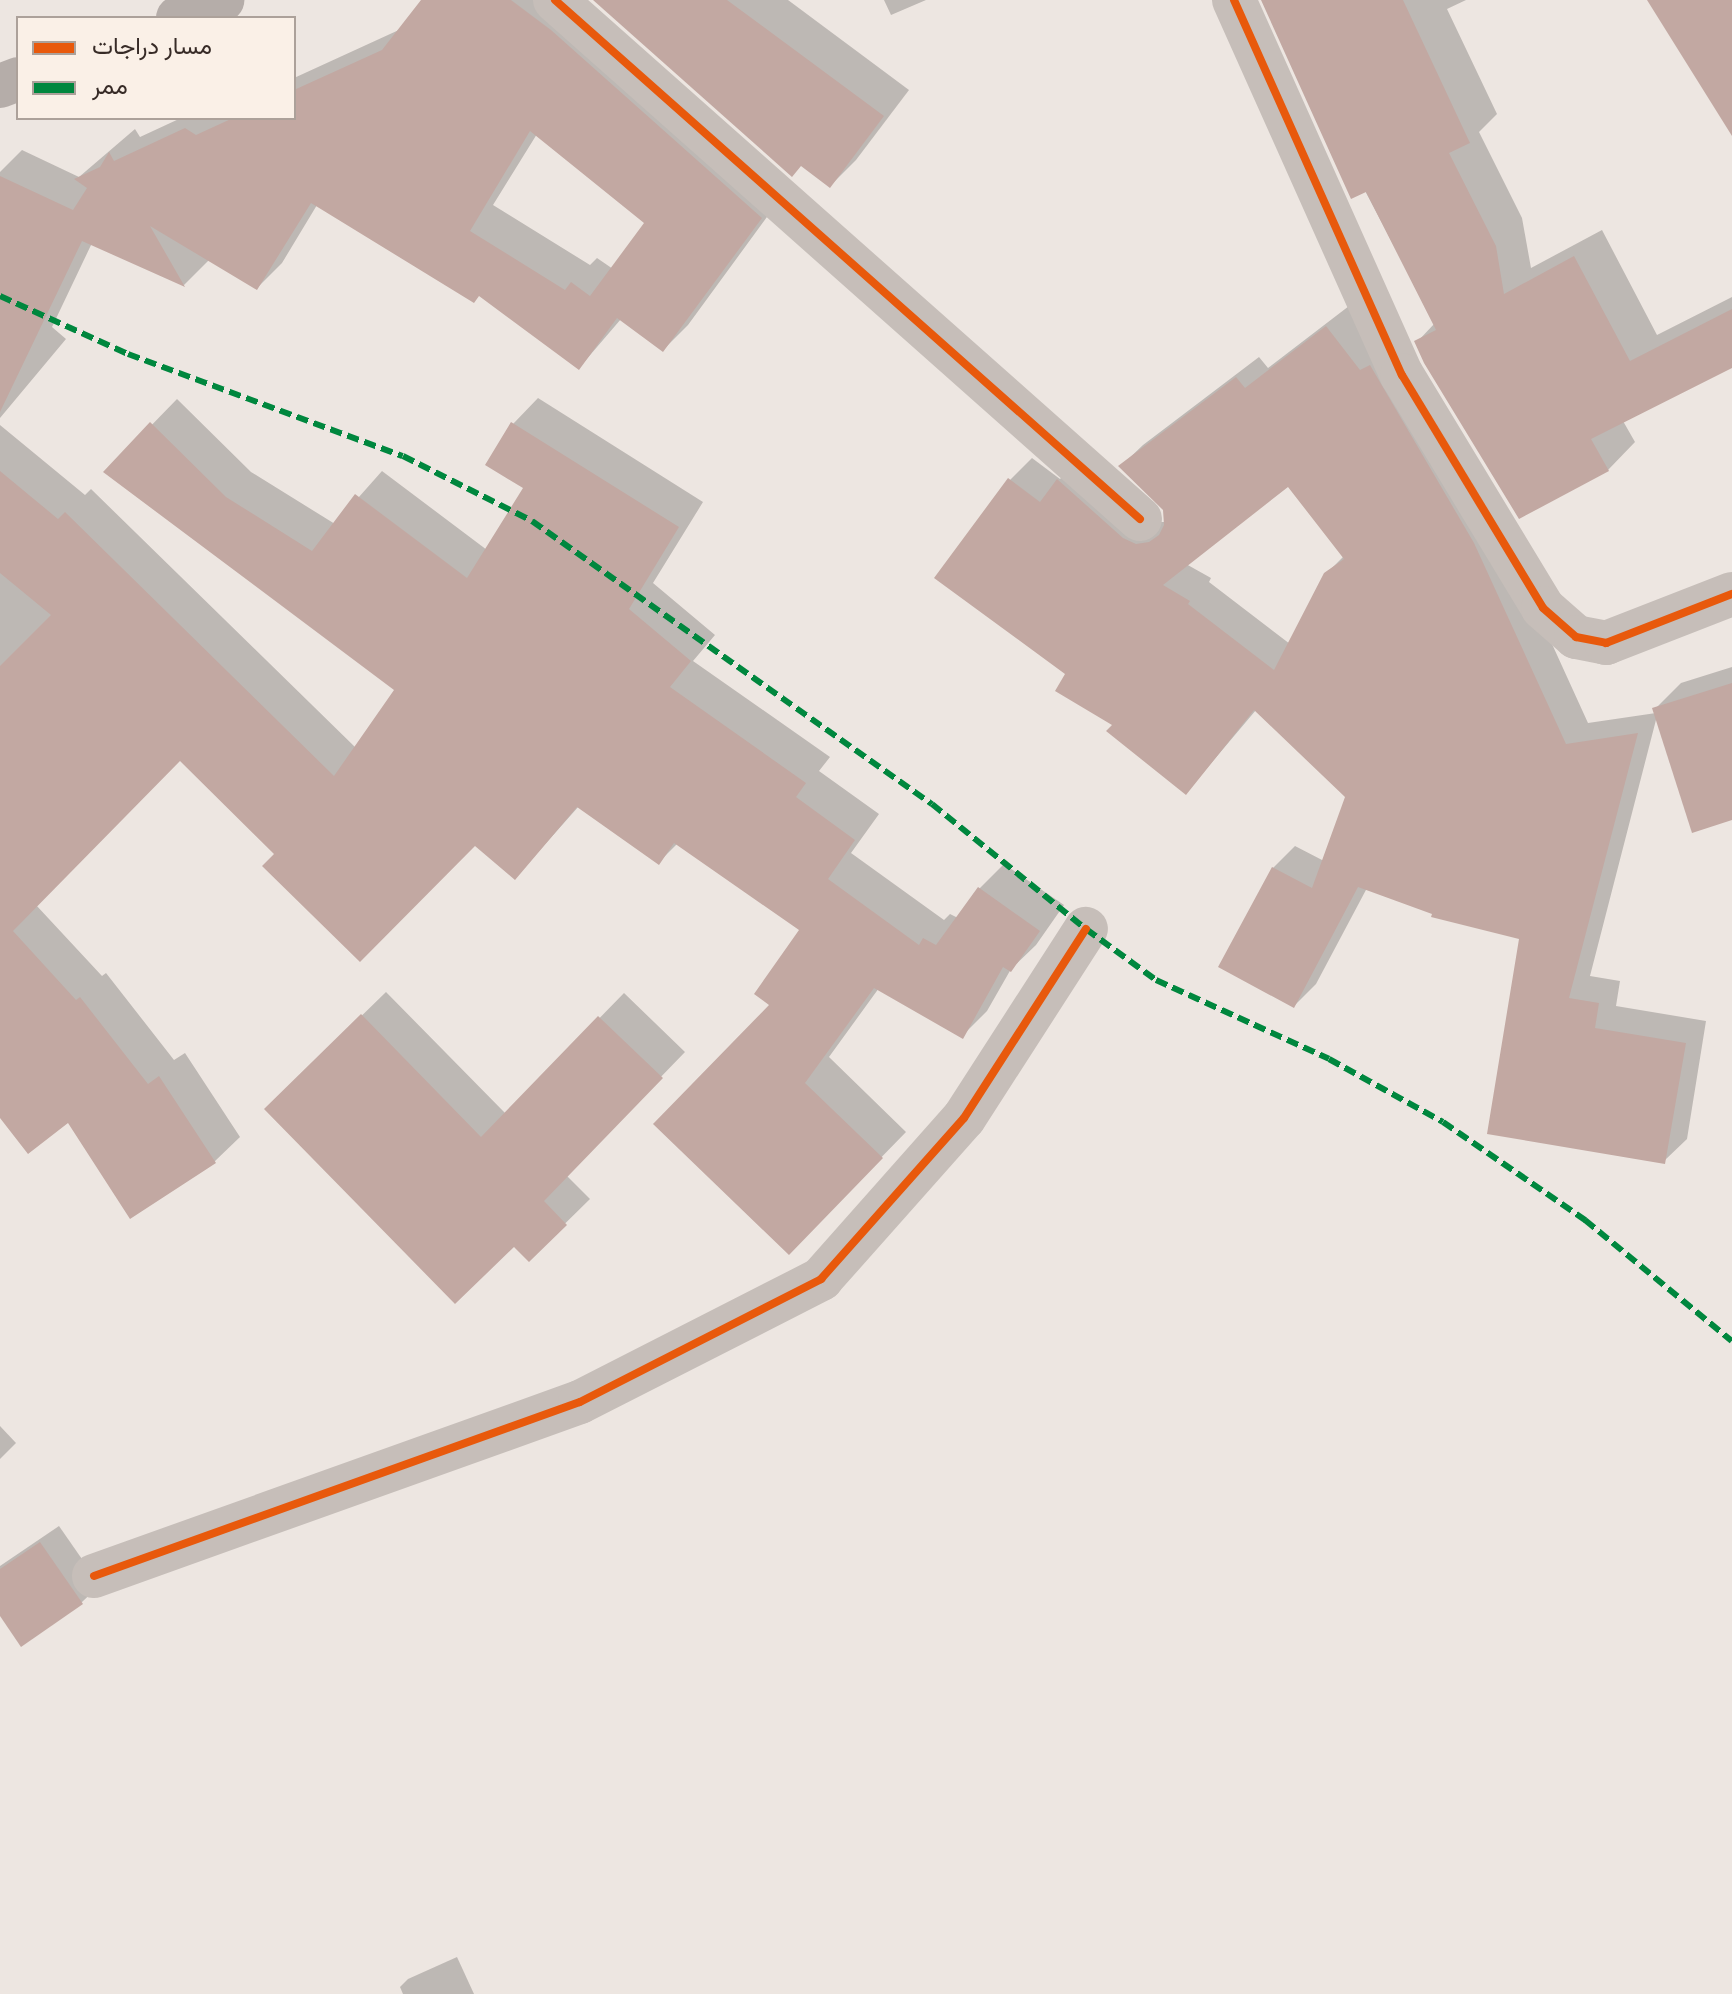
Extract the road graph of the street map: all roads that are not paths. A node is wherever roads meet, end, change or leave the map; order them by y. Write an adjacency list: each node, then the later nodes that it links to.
1 (222, 0): 4 (main road)
2 (555, 0): 5 (street)
3 (1234, 0): 6 (street)
4 (183, 16)
5 (1140, 519)
6 (1732, 594)
7 (1086, 929): 8 (street)
8 (94, 1576)

